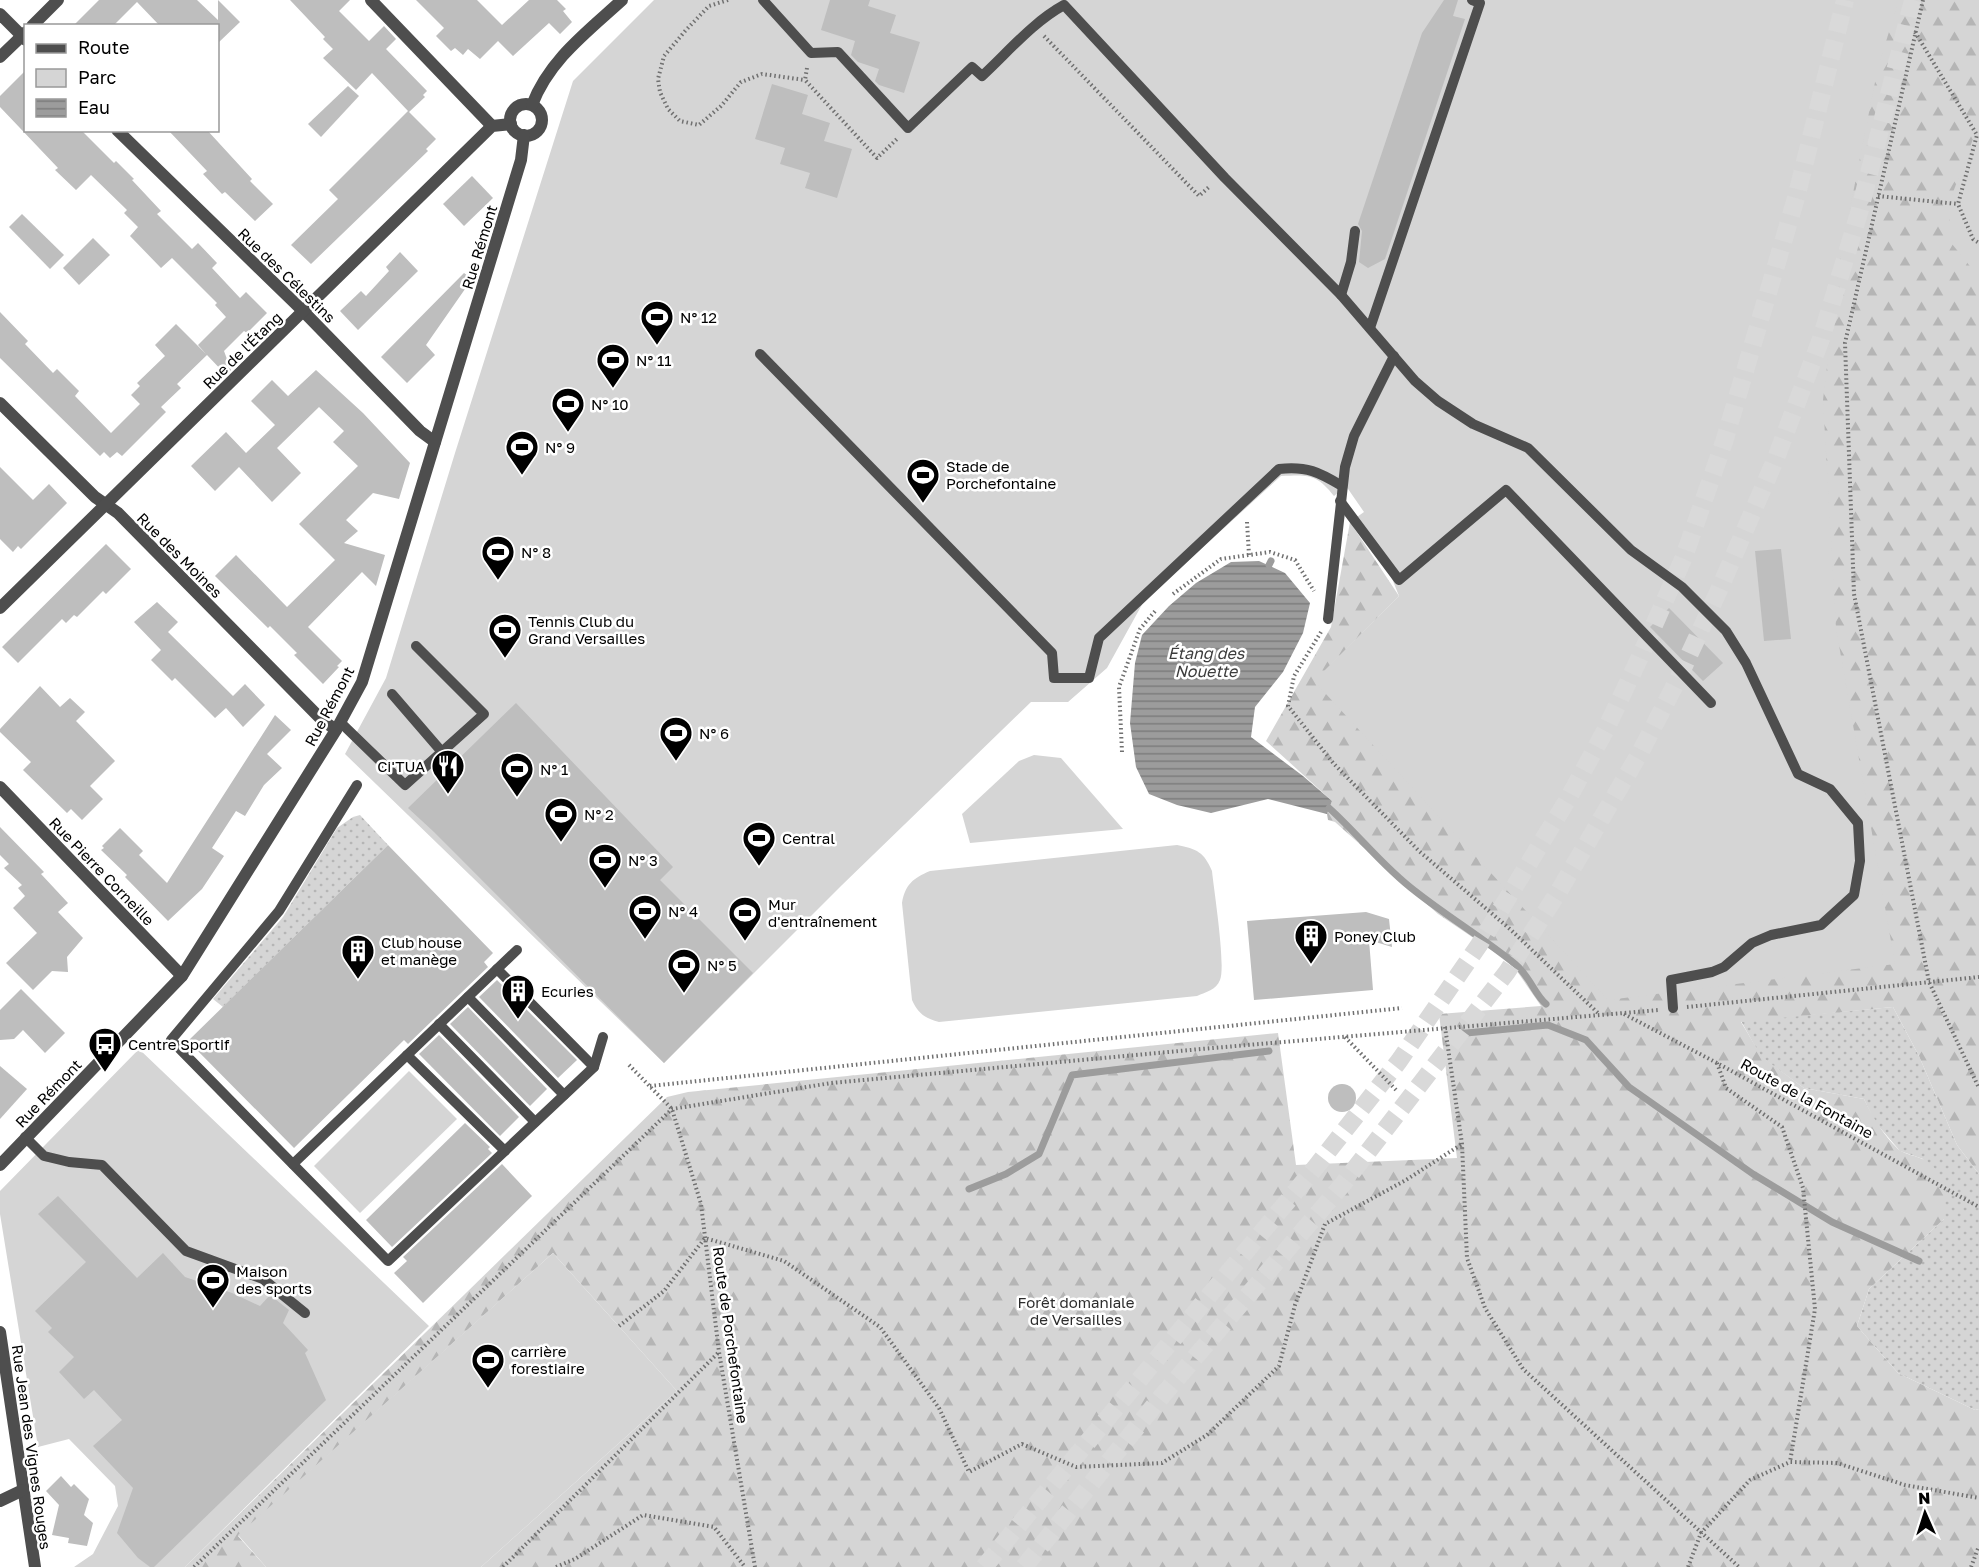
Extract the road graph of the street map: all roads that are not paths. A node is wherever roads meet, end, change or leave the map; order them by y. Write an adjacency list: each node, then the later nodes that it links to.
1 (58, 0): 7 (street)
2 (371, 0): 12 (street)
3 (622, 0): 10 (street)
4 (763, 0): 16 (lane)
5 (1472, 0): 18 (lane)
6 (0, 14): 8 (street)
7 (34, 24)
8 (24, 36): 9 (street)
9 (0, 57)
10 (532, 105): 11 (street); 14 (street)
11 (511, 123): 12 (street); 14 (street)
12 (492, 126): 17 (street, Rue de l'Étang)
13 (119, 132): 17 (street, Rue des Célestins)
14 (524, 135): 22 (street, Rue Rémont)
15 (1355, 231): 16 (lane)
16 (1341, 296): 18 (lane)
17 (303, 311): 22 (street, Rue des Célestins); 25 (street, Rue de l'Étang)
18 (1370, 328): 20 (lane)
19 (760, 354): 23 (lane)
20 (1394, 356): 23 (lane); 39 (lane)
21 (0, 403): 25 (street, Rue des Moines)
22 (435, 442): 31 (street, Rue Rémont)
23 (1342, 486): 24 (lane)
24 (1340, 501): 27 (lane); 30 (lane)
25 (106, 505): 26 (street, Rue de l'Étang); 31 (street, Rue des Moines)
26 (0, 608)
27 (1328, 619)
28 (416, 646): 32 (lane)
29 (392, 693): 32 (lane)
30 (1711, 703)
31 (338, 726): 32 (lane); 37 (street, Rue Rémont)
32 (442, 752)
33 (357, 785): 48 (lane)
34 (0, 787): 37 (street, Rue Pierre Corneille)
35 (517, 950): 36 (lane)
36 (498, 969): 38 (lane); 43 (lane)
37 (182, 976): 46 (street, Rue Rémont)
38 (468, 997): 40 (lane); 44 (lane)
39 (1673, 1008)
40 (439, 1024): 42 (lane); 45 (lane)
41 (603, 1037): 43 (lane)
42 (407, 1055): 47 (lane); 48 (lane)
43 (594, 1067): 44 (lane)
44 (564, 1095): 45 (lane)
45 (536, 1122): 47 (lane)
46 (25, 1137): 49 (street, Rue Rémont); 50 (lane)
47 (505, 1151): 48 (lane)
48 (293, 1164)
49 (0, 1165)
50 (305, 1313)
51 (0, 1332): 52 (street, Rue Jean des Vignes Rouges)
52 (23, 1490): 53 (street); 54 (street, Rue Jean des Vignes Rouges)
53 (0, 1501)
54 (35, 1567)

